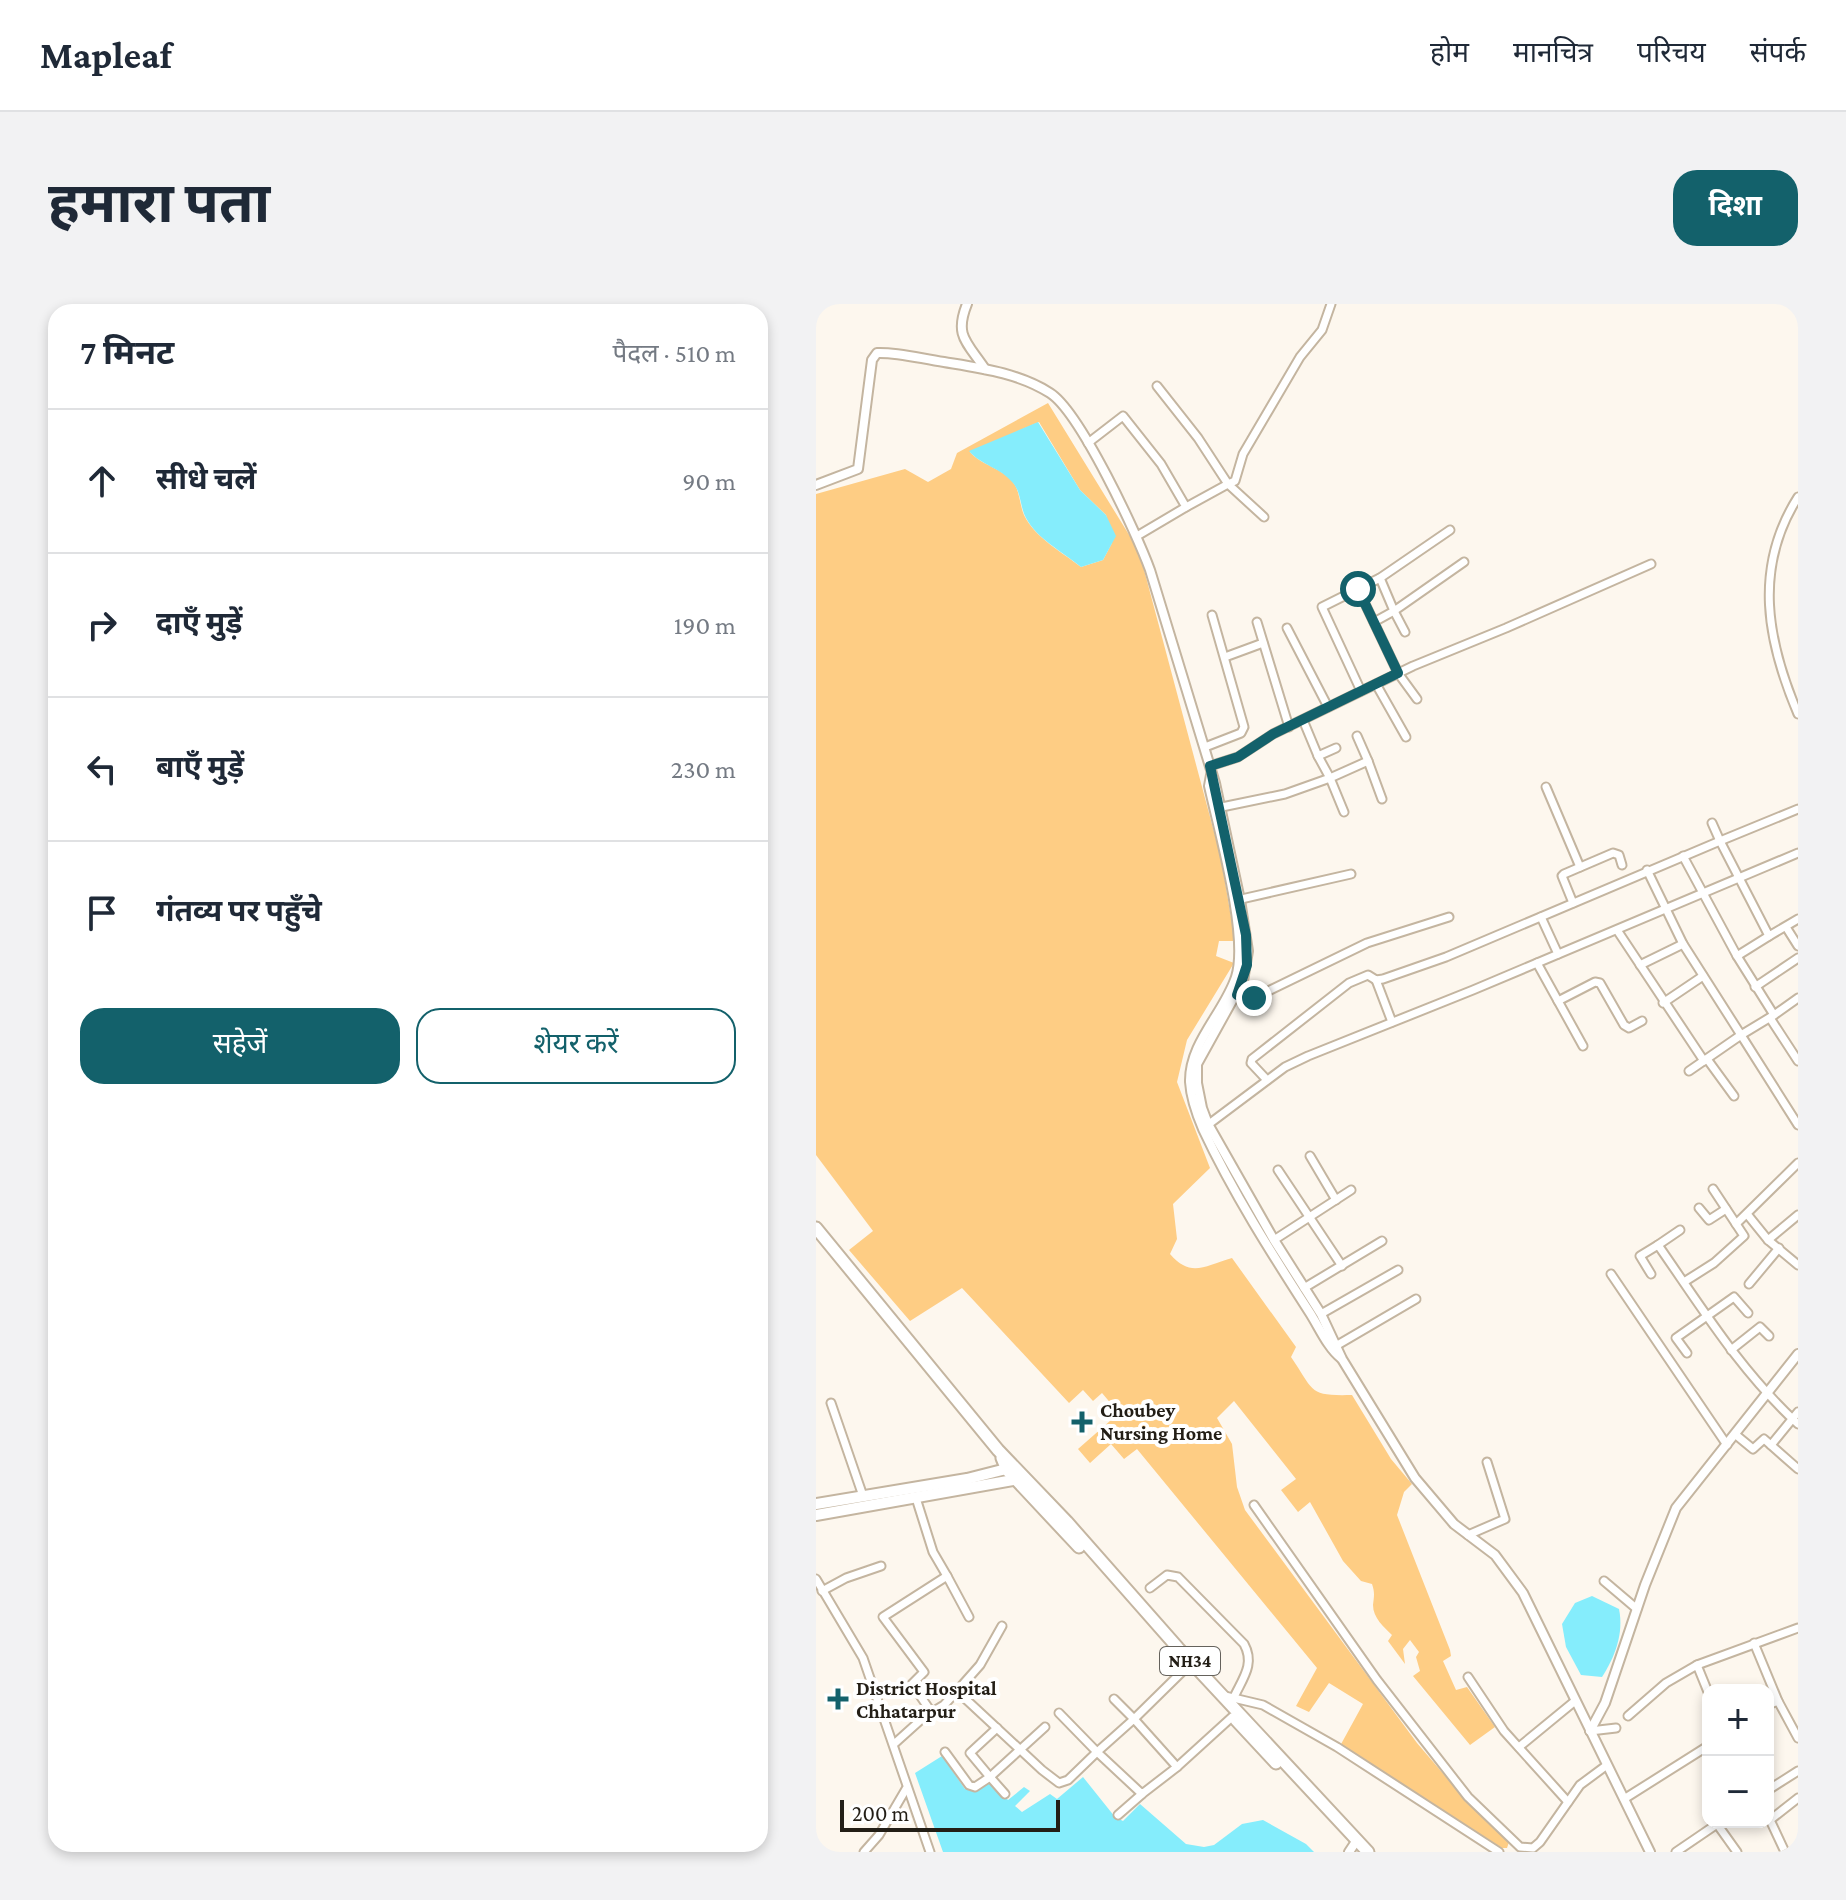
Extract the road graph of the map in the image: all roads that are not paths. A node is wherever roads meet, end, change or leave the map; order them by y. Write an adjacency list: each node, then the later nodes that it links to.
1 (967, 304): 3 (street)
2 (1331, 304): 6 (street)
3 (985, 369): 5 (street); 7 (street)
4 (1157, 386): 6 (street)
5 (1088, 443): 9 (street); 12 (street)
6 (1228, 484): 9 (street); 10 (street)
7 (816, 485)
8 (1798, 497): 30 (street)
9 (1186, 507): 12 (street)
10 (1264, 517)
11 (1450, 530): 15 (street)
12 (1137, 536): 35 (street)
13 (1464, 562): 17 (street)
14 (1651, 564): 25 (street)
15 (1380, 578): 16 (street); 17 (street)
16 (1358, 589): 20 (street); 27 (street)
17 (1394, 611): 20 (street); 22 (street)
18 (1212, 615): 24 (street)
19 (1257, 622): 23 (street)
20 (1374, 622): 25 (street)
21 (1287, 628): 29 (street)
22 (1405, 632)
23 (1263, 643): 24 (street); 32 (street)
24 (1225, 657): 35 (street)
25 (1398, 673): 26 (street); 28 (street)
26 (1376, 684): 27 (street); 34 (street)
27 (1361, 691): 29 (street)
28 (1417, 699)
29 (1328, 707): 31 (street)
30 (1798, 714)
31 (1303, 720): 32 (street); 37 (street)
32 (1289, 727): 39 (street)
33 (1357, 736): 38 (street)
34 (1406, 737)
35 (1205, 747): 39 (street)
36 (1336, 748): 37 (street)
37 (1318, 756): 40 (street)
38 (1368, 761): 40 (street); 42 (street)
39 (1210, 770): 43 (street)
40 (1330, 778): 43 (street); 45 (street)
41 (1546, 787): 51 (street)
42 (1382, 799)
43 (1217, 808): 56 (street)
44 (1798, 809): 47 (street)
45 (1344, 812)
46 (1712, 823): 47 (street)
47 (1720, 841): 49 (street); 54 (street)
48 (1798, 853): 54 (street)
49 (1683, 856): 52 (street); 55 (street)
50 (1622, 865): 51 (street)
51 (1580, 867): 57 (street)
52 (1647, 870): 57 (street); 58 (street)
53 (1351, 874): 56 (street)
54 (1737, 879): 55 (street); 64 (street)
55 (1702, 893): 58 (street); 68 (street)
56 (1237, 900): 75 (street)
57 (1573, 903): 60 (street)
58 (1667, 908): 63 (street); 65 (street)
59 (1449, 917): 75 (street)
60 (1541, 917): 67 (street); 73 (street)
61 (1798, 919): 62 (street)
62 (1786, 927): 64 (street); 66 (street)
63 (1617, 930): 67 (street); 71 (street)
64 (1769, 936): 68 (street)
65 (1683, 944): 71 (street); 72 (street)
66 (1798, 946)
67 (1558, 954): 70 (street)
68 (1737, 956): 74 (street)
69 (1798, 958): 74 (street)
70 (1537, 963): 77 (street); 81 (street)
71 (1640, 965): 78 (street)
72 (1703, 976): 78 (street); 82 (street)
73 (1376, 980): 81 (street); 87 (street)
74 (1755, 987): 79 (street)
75 (1233, 994): 90 (street)
76 (1798, 998): 79 (street)
77 (1558, 1001): 80 (street); 83 (street)
78 (1663, 1003): 84 (street)
79 (1772, 1016): 82 (street); 85 (street)
80 (1642, 1021)
81 (1392, 1022): 87 (street)
82 (1741, 1035): 84 (street); 89 (street)
83 (1583, 1046)
84 (1706, 1060): 86 (street); 88 (street)
85 (1798, 1061)
86 (1689, 1071)
87 (1267, 1080): 90 (street)
88 (1734, 1096)
89 (1798, 1125)
90 (1206, 1126): 105 (street); 123 (street)
91 (1310, 1156): 96 (street)
92 (1796, 1169): 99 (street)
93 (1278, 1170): 101 (street)
94 (1713, 1189): 98 (street)
95 (1351, 1190): 96 (street)
96 (1336, 1200): 101 (street)
97 (1699, 1208): 98 (street)
98 (1726, 1209): 102 (street)
99 (1747, 1214): 102 (street); 106 (street)
100 (1798, 1215): 106 (street)
101 (1309, 1217): 105 (street); 111 (street)
102 (1736, 1224): 115 (street)
103 (816, 1228): 135 (highway, NH34)
104 (1680, 1230): 108 (street)
105 (1274, 1240): 117 (street)
106 (1768, 1240): 109 (street)
107 (1382, 1241): 111 (street)
108 (1658, 1245): 114 (street); 115 (street)
109 (1779, 1248): 110 (street); 116 (street)
110 (1798, 1265)
111 (1342, 1266): 117 (street)
112 (1398, 1270): 120 (street)
113 (1611, 1274): 131 (street)
114 (1651, 1274)
115 (1684, 1282): 121 (street)
116 (1749, 1284)
117 (1304, 1288): 120 (street)
118 (1416, 1299): 123 (street)
119 (1748, 1313): 121 (street)
120 (1321, 1314): 123 (street)
121 (1707, 1318): 124 (street); 125 (street)
122 (1769, 1336): 124 (street)
123 (1335, 1346): 142 (street)
124 (1731, 1350): 127 (street)
125 (1687, 1353)
126 (1798, 1354): 127 (street)
127 (1767, 1395): 129 (street); 130 (street)
128 (831, 1403): 137 (street)
129 (1796, 1419): 132 (street)
130 (1736, 1435): 131 (street); 132 (street)
131 (1727, 1445): 149 (street)
132 (1771, 1445): 134 (street)
133 (1487, 1462): 142 (street)
134 (1797, 1466)
135 (1012, 1468): 136 (highway, NH34); 137 (main road)
136 (1021, 1479): 138 (main road); 154 (highway, NH34)
137 (863, 1496): 139 (main road)
138 (916, 1498): 141 (main road); 144 (street)
139 (816, 1504)
140 (1254, 1505): 195 (street)
141 (816, 1515)
142 (1468, 1535): 161 (street)
143 (881, 1566): 148 (street)
144 (947, 1576): 150 (street); 164 (street)
145 (816, 1579): 148 (street)
146 (1604, 1581): 149 (street)
147 (1150, 1588): 159 (street)
148 (822, 1591): 174 (street)
149 (1637, 1609): 172 (street)
150 (969, 1617)
151 (1002, 1626): 158 (street)
152 (1798, 1628): 153 (street)
153 (1754, 1643): 155 (street); 162 (street)
154 (1189, 1665): 159 (highway, NH34); 167 (highway, NH34); 168 (street)
155 (1697, 1665): 157 (street); 166 (street)
156 (1468, 1677): 175 (street)
157 (1705, 1684)
158 (957, 1691): 164 (street); 170 (street)
159 (1228, 1696): 194 (highway, NH34); 199 (street)
160 (1114, 1699): 168 (street)
161 (1575, 1701): 172 (street); 175 (street)
162 (1778, 1701): 163 (street); 173 (street)
163 (1774, 1703)
164 (932, 1713): 174 (street)
165 (1059, 1713): 179 (street)
166 (1628, 1716)
167 (1232, 1717): 181 (street); 194 (highway, NH34)
168 (1134, 1719): 179 (street); 181 (street)
169 (1045, 1727): 176 (street)
170 (997, 1728): 176 (street); 183 (street)
171 (1616, 1728): 172 (street)
172 (1590, 1731): 180 (street)
173 (1798, 1738)
174 (894, 1744): 185 (street)
175 (1519, 1747): 190 (street)
176 (1020, 1748): 179 (street); 183 (street)
177 (1702, 1750): 189 (street)
178 (945, 1752): 183 (street)
179 (1097, 1752): 187 (street)
180 (1607, 1765): 189 (street); 190 (street)
181 (1177, 1767): 187 (street)
182 (1798, 1771): 184 (street)
183 (990, 1777): 186 (street)
184 (1774, 1786)
185 (906, 1789): 196 (street); 197 (street)
186 (1005, 1794)
187 (1142, 1794): 191 (street)
188 (1798, 1798): 203 (street)
189 (1624, 1799): 200 (street)
190 (1568, 1802): 195 (street)
191 (1118, 1815)
192 (1712, 1828): 201 (street)
193 (1722, 1828): 202 (street)
194 (1354, 1847): 198 (highway, NH34)
195 (1523, 1850)
196 (864, 1852)
197 (930, 1852)
198 (1368, 1852)
199 (1499, 1852)
200 (1650, 1852)
201 (1676, 1852)
202 (1737, 1852)
203 (1785, 1852)

